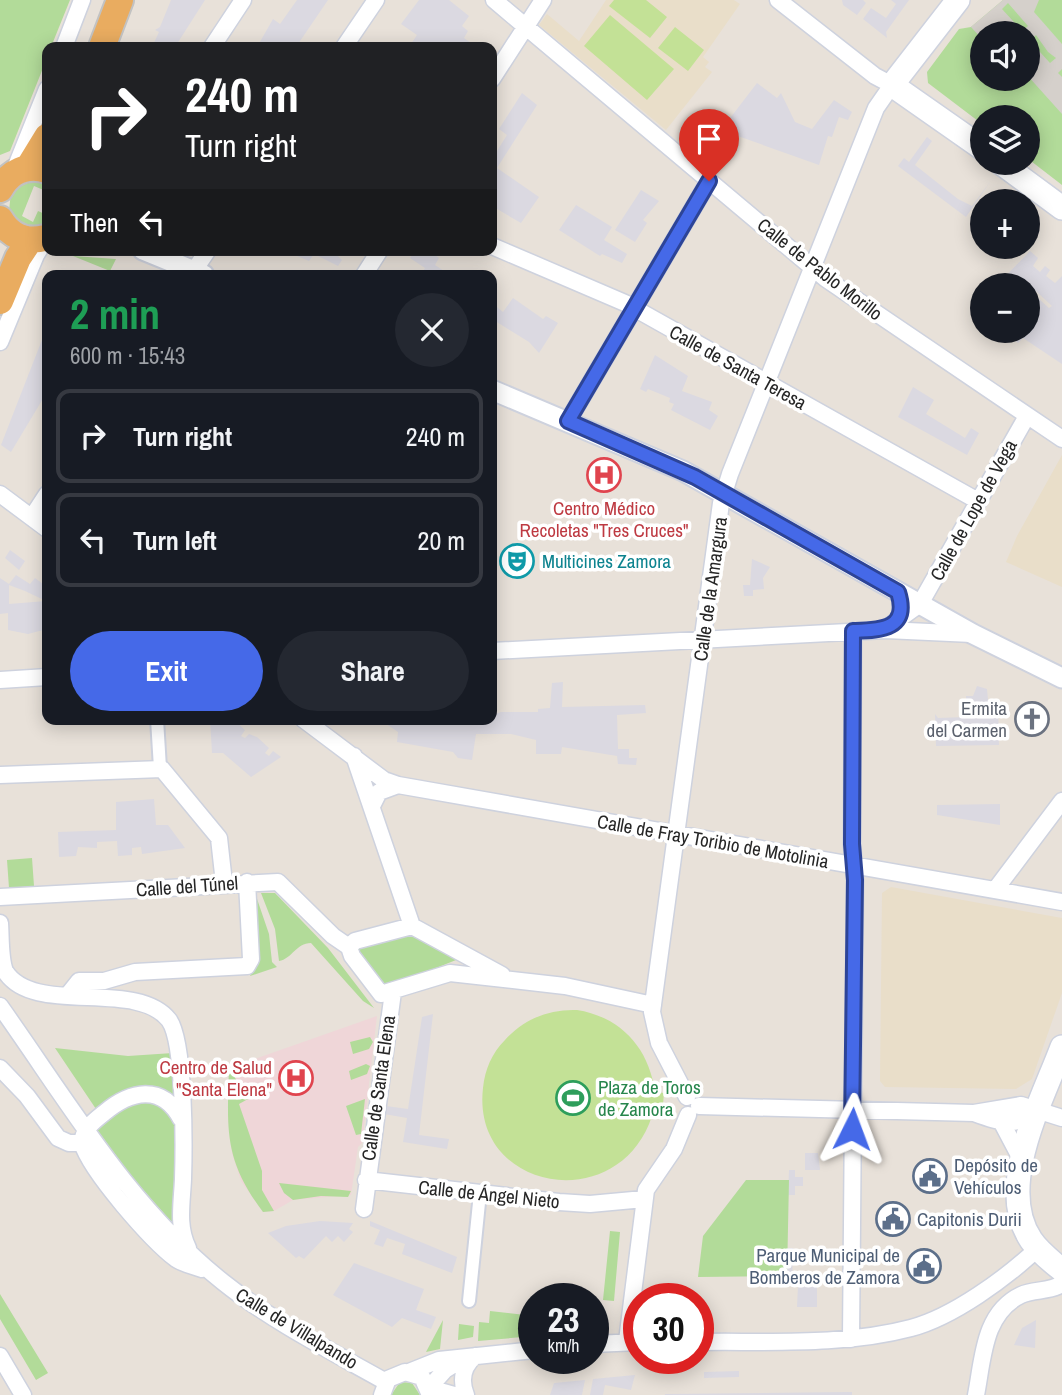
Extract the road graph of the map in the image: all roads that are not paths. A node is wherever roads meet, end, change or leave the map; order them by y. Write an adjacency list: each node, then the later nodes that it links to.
1 (82, 0): 11 (street)
2 (101, 0): 12 (highway)
3 (120, 0): 13 (highway)
4 (243, 0): 14 (street)
5 (376, 0): 15 (street)
6 (494, 0): 10 (street, Calle de Pablo Morillo)
7 (543, 0): 10 (street)
8 (778, 0): 17 (street)
9 (958, 0): 17 (main road, Calle de la Amargura)
10 (526, 27): 16 (street); 23 (street, Calle de Pablo Morillo)
11 (66, 42)
12 (85, 42)
13 (104, 42)
14 (215, 42)
15 (347, 42)
16 (497, 71)
17 (892, 85): 19 (main road); 30 (street, Calle de la Amargura)
18 (42, 103): 22 (street)
19 (970, 140)
20 (42, 143): 22 (highway)
21 (1017, 175): 24 (main road)
22 (16, 177)
23 (709, 181): 30 (street, Calle de Pablo Morillo); 33 (street)
24 (1062, 208)
25 (2, 222): 26 (highway); 28 (highway)
26 (39, 239): 32 (highway); 34 (street)
27 (497, 248): 33 (street, Calle de Santa Teresa)
28 (0, 252)
29 (157, 256): 31 (street)
30 (813, 267): 35 (street, Calle de la Amargura); 37 (street, Calle de Pablo Morillo)
31 (189, 270)
32 (0, 301)
33 (635, 308): 35 (street, Calle de Santa Teresa); 38 (street)
34 (0, 342)
35 (766, 382): 41 (street, Calle de la Amargura); 42 (street, Calle de Santa Teresa)
36 (497, 392): 38 (street)
37 (1027, 416): 39 (street, Calle de Pablo Morillo); 42 (street, Calle de Lope de Vega)
38 (568, 421): 41 (street)
39 (1062, 439)
40 (0, 494): 44 (street)
41 (724, 494): 46 (street); 51 (street, Calle de la Amargura)
42 (978, 501): 47 (street, Calle de Lope de Vega)
43 (42, 502): 44 (street)
44 (32, 517): 45 (street)
45 (42, 525)
46 (898, 592): 47 (street); 48 (street)
47 (920, 604): 48 (street); 50 (street)
48 (890, 626): 49 (street); 50 (street)
49 (853, 631): 51 (street); 65 (street)
50 (973, 634): 54 (street)
51 (703, 639): 52 (street); 64 (street, Calle de la Amargura)
52 (497, 651)
53 (42, 677): 55 (street)
54 (1062, 678)
55 (0, 680)
56 (157, 725): 59 (street)
57 (311, 725): 58 (street)
58 (354, 757): 61 (street); 63 (street)
59 (160, 768): 60 (street); 67 (street)
60 (0, 775)
61 (398, 785): 63 (street); 64 (street, Calle de Fray Toribio de Motolinia)
62 (1062, 801): 68 (street)
63 (373, 804): 72 (street)
64 (675, 834): 65 (street, Calle de Fray Toribio de Motolinia); 80 (street, Calle de la Amargura)
65 (855, 866): 68 (street, Calle de Fray Toribio de Motolinia); 87 (street)
66 (247, 882): 67 (street, Calle del Túnel); 73 (street, Calle del Túnel); 78 (street)
67 (224, 883): 69 (street, Calle del Túnel)
68 (995, 890): 70 (street, Calle de Fray Toribio de Motolinia)
69 (0, 897)
70 (1062, 902)
71 (0, 923): 78 (street)
72 (412, 926): 73 (street); 74 (street)
73 (349, 947): 77 (street, Calle de Santa Elena)
74 (460, 951): 75 (street); 76 (street)
75 (450, 972): 76 (street); 77 (street)
76 (509, 979): 79 (street)
77 (393, 992): 95 (street, Calle de Santa Elena)
78 (67, 996): 90 (street)
79 (621, 998): 80 (street); 82 (street)
80 (653, 1005): 82 (street, Calle de la Amargura)
81 (0, 1006): 92 (street, Calle de Villalpando)
82 (657, 1038): 85 (street, Calle de la Amargura)
83 (1062, 1048): 86 (main road)
84 (0, 1068): 92 (street, Calle de Villalpando)
85 (691, 1106): 87 (street); 94 (street)
86 (1040, 1108): 88 (street); 89 (street); 91 (street); 93 (main road)
87 (854, 1110): 88 (street); 108 (street)
88 (974, 1113): 91 (street)
89 (1062, 1118)
90 (182, 1121): 92 (street); 102 (street)
91 (1002, 1124): 93 (street)
92 (84, 1137): 102 (street, Calle de Villalpando); 104 (street, Calle de Villalpando)
93 (1021, 1159): 101 (main road)
94 (656, 1172): 97 (street); 98 (street)
95 (366, 1180): 96 (street, Calle de Ángel Nieto); 99 (street, Calle de Santa Elena)
96 (480, 1193): 98 (street, Calle de Ángel Nieto); 107 (street)
97 (643, 1199): 98 (street, Calle de Ángel Nieto); 100 (street)
98 (612, 1202): 100 (street)
99 (363, 1209)
100 (640, 1228): 105 (street)
101 (1037, 1249): 103 (main road); 108 (street)
102 (191, 1255): 104 (street, Calle de Villalpando)
103 (1062, 1270)
104 (210, 1271): 114 (street, Calle de Villalpando)
105 (637, 1283)
106 (1062, 1284): 119 (street)
107 (469, 1301)
108 (851, 1339): 109 (street)
109 (714, 1342)
110 (518, 1352): 112 (street)
111 (0, 1356): 116 (street)
112 (472, 1357): 113 (street); 115 (street); 118 (street)
113 (409, 1372): 114 (street); 115 (street)
114 (384, 1388)
115 (430, 1391): 117 (street)
116 (23, 1395)
117 (454, 1395)
118 (466, 1395)
119 (976, 1395)

